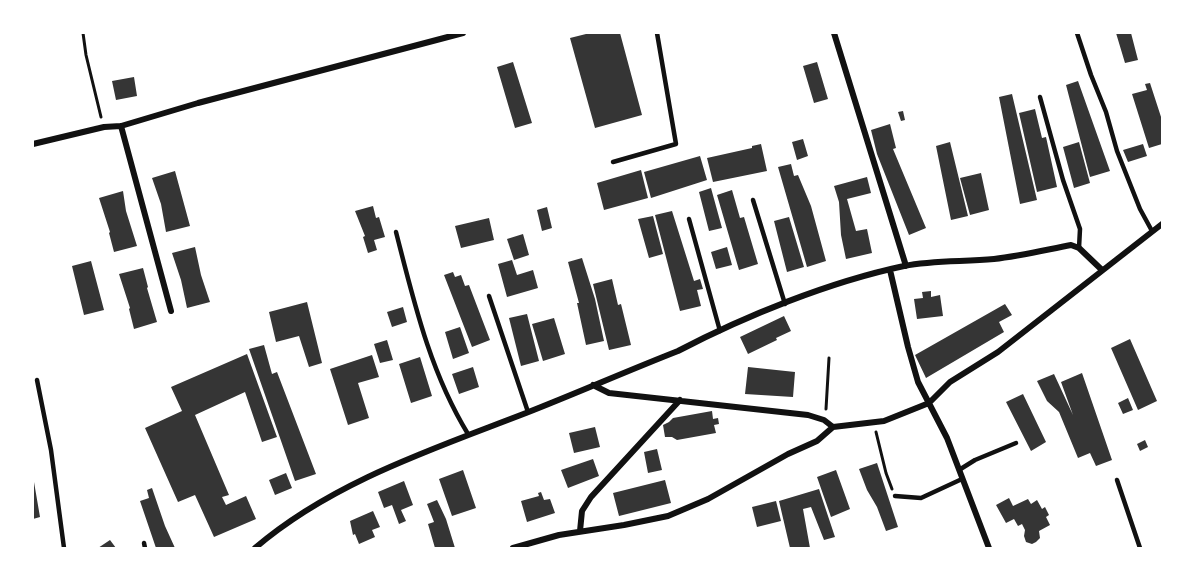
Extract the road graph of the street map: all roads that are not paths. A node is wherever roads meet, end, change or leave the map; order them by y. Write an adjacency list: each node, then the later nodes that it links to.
1 (657, 33): 8 (lane)
2 (834, 33): 15 (street)
3 (1077, 33): 12 (lane)
4 (458, 34): 6 (street)
5 (1040, 97): 14 (lane)
6 (121, 126): 7 (street); 20 (street)
7 (33, 144)
8 (614, 162)
9 (753, 200): 19 (lane)
10 (689, 219): 21 (lane)
11 (1162, 224): 12 (street)
12 (1152, 231): 17 (street)
13 (396, 232): 28 (lane)
14 (1079, 248): 15 (street); 17 (street)
15 (906, 266): 16 (street)
16 (890, 270): 19 (street); 25 (street)
17 (1102, 270): 25 (street)
18 (489, 296): 26 (lane)
19 (786, 304): 21 (street)
20 (171, 311)
21 (720, 331): 23 (street)
22 (37, 380): 35 (lane)
23 (593, 386): 24 (street); 26 (street)
24 (680, 400): 27 (street); 34 (street)
25 (929, 403): 27 (street); 30 (street)
26 (528, 412): 28 (street)
27 (833, 427): 34 (street)
28 (468, 434): 36 (street)
29 (1016, 443): 30 (lane)
30 (959, 470): 31 (street)
31 (962, 479): 33 (lane); 38 (street)
32 (1117, 480): 39 (lane)
33 (895, 496)
34 (580, 531): 37 (street)
35 (64, 548)
36 (255, 548)
37 (513, 548)
38 (989, 548)
39 (1140, 548)

